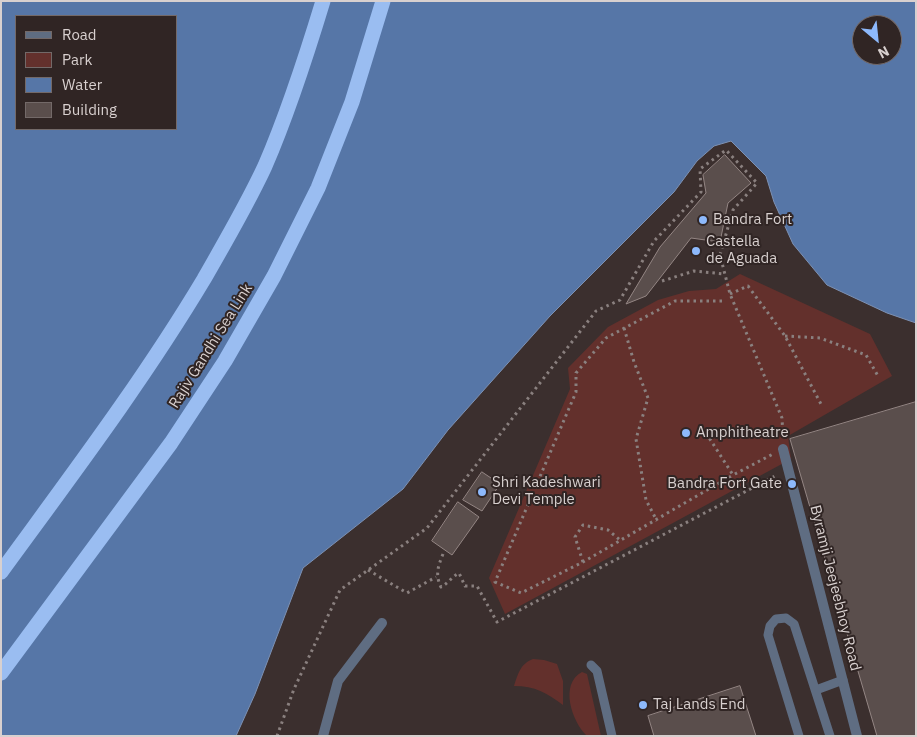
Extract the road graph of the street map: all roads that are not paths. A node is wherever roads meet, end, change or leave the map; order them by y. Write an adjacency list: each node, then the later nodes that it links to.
1 (323, 1): 4 (highway)
2 (383, 1): 7 (highway, Rajiv Gandhi Sea Link)
3 (783, 449): 8 (street, Byramji Jeejeebhoy Road)
4 (1, 572)
5 (382, 623): 10 (street)
6 (591, 665): 11 (lane)
7 (1, 673)
8 (843, 680): 9 (lane); 14 (street, Byramji Jeejeebhoy Road)
9 (816, 690): 12 (lane); 13 (lane)
10 (323, 736)
11 (612, 736)
12 (798, 736)
13 (830, 736)
14 (858, 736)

